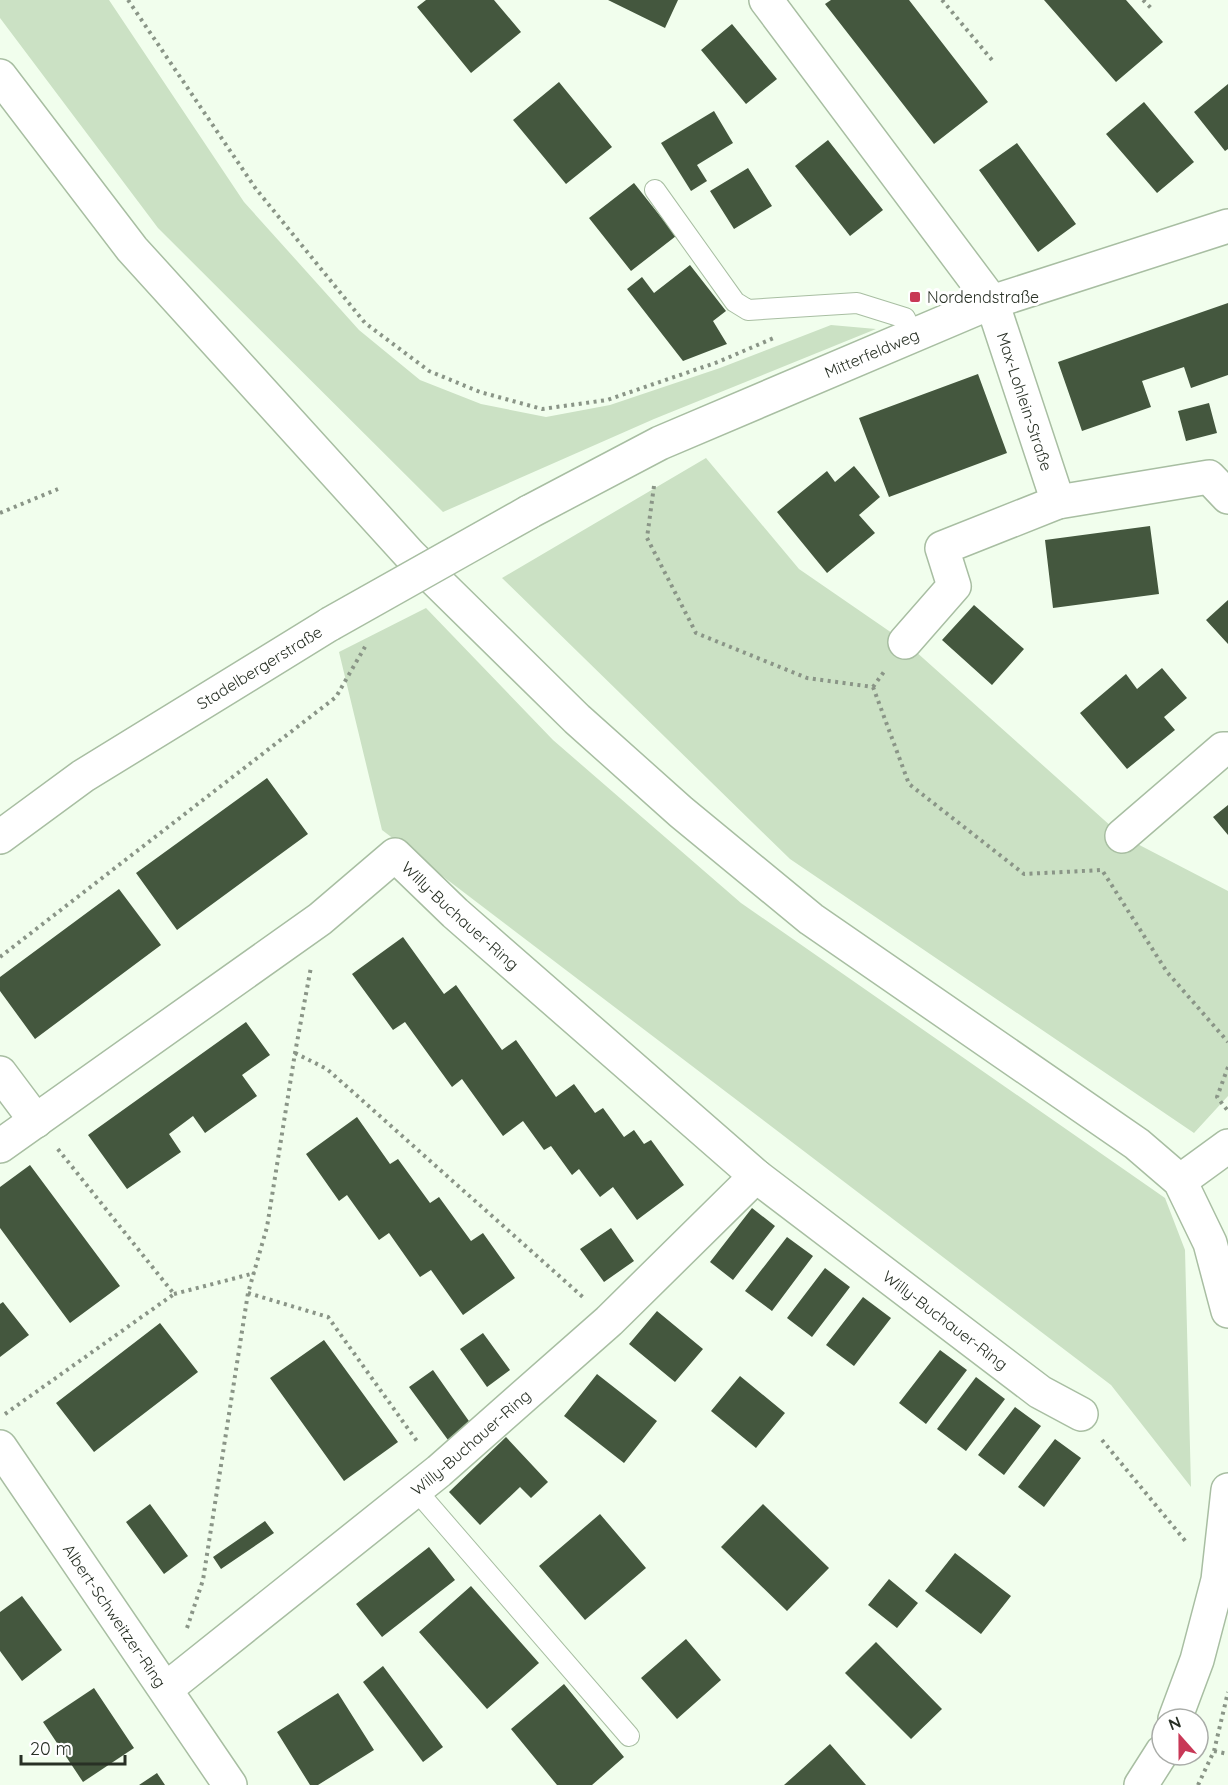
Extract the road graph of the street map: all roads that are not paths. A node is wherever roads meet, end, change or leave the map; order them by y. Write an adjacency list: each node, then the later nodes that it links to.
1 (766, 0): 5 (street)
2 (0, 76): 19 (street)
3 (655, 190): 6 (lane)
4 (1228, 226): 5 (street, Mitterfeldweg)
5 (992, 302): 6 (street, Mitterfeldweg); 8 (street, Max-Lohlein-Straße)
6 (913, 335): 9 (street, Mitterfeldweg)
7 (1228, 497): 8 (street)
8 (1058, 502): 10 (street)
9 (529, 512): 13 (street, Stadelbergerstraße, bridge)
10 (905, 642)
11 (1228, 748): 12 (street)
12 (1122, 836)
13 (0, 837)
14 (0, 1073): 15 (street)
15 (36, 1121): 16 (street, Willy-Buchauer-Ring); 18 (street, Willy-Buchauer-Ring)
16 (0, 1146)
17 (1228, 1146): 19 (street)
18 (756, 1176): 21 (street, Willy-Buchauer-Ring); 23 (street, Willy-Buchauer-Ring)
19 (1179, 1181): 20 (street)
20 (1228, 1311)
21 (1080, 1414)
22 (0, 1447): 25 (street, Albert-Schweitzer-Ring)
23 (428, 1480): 25 (street, Willy-Buchauer-Ring); 27 (lane)
24 (1228, 1490): 26 (street)
25 (166, 1689): 29 (street, Albert-Schweitzer-Ring)
26 (1179, 1707)
27 (628, 1736)
28 (1153, 1767): 30 (street)
29 (230, 1785)
30 (1142, 1785)

